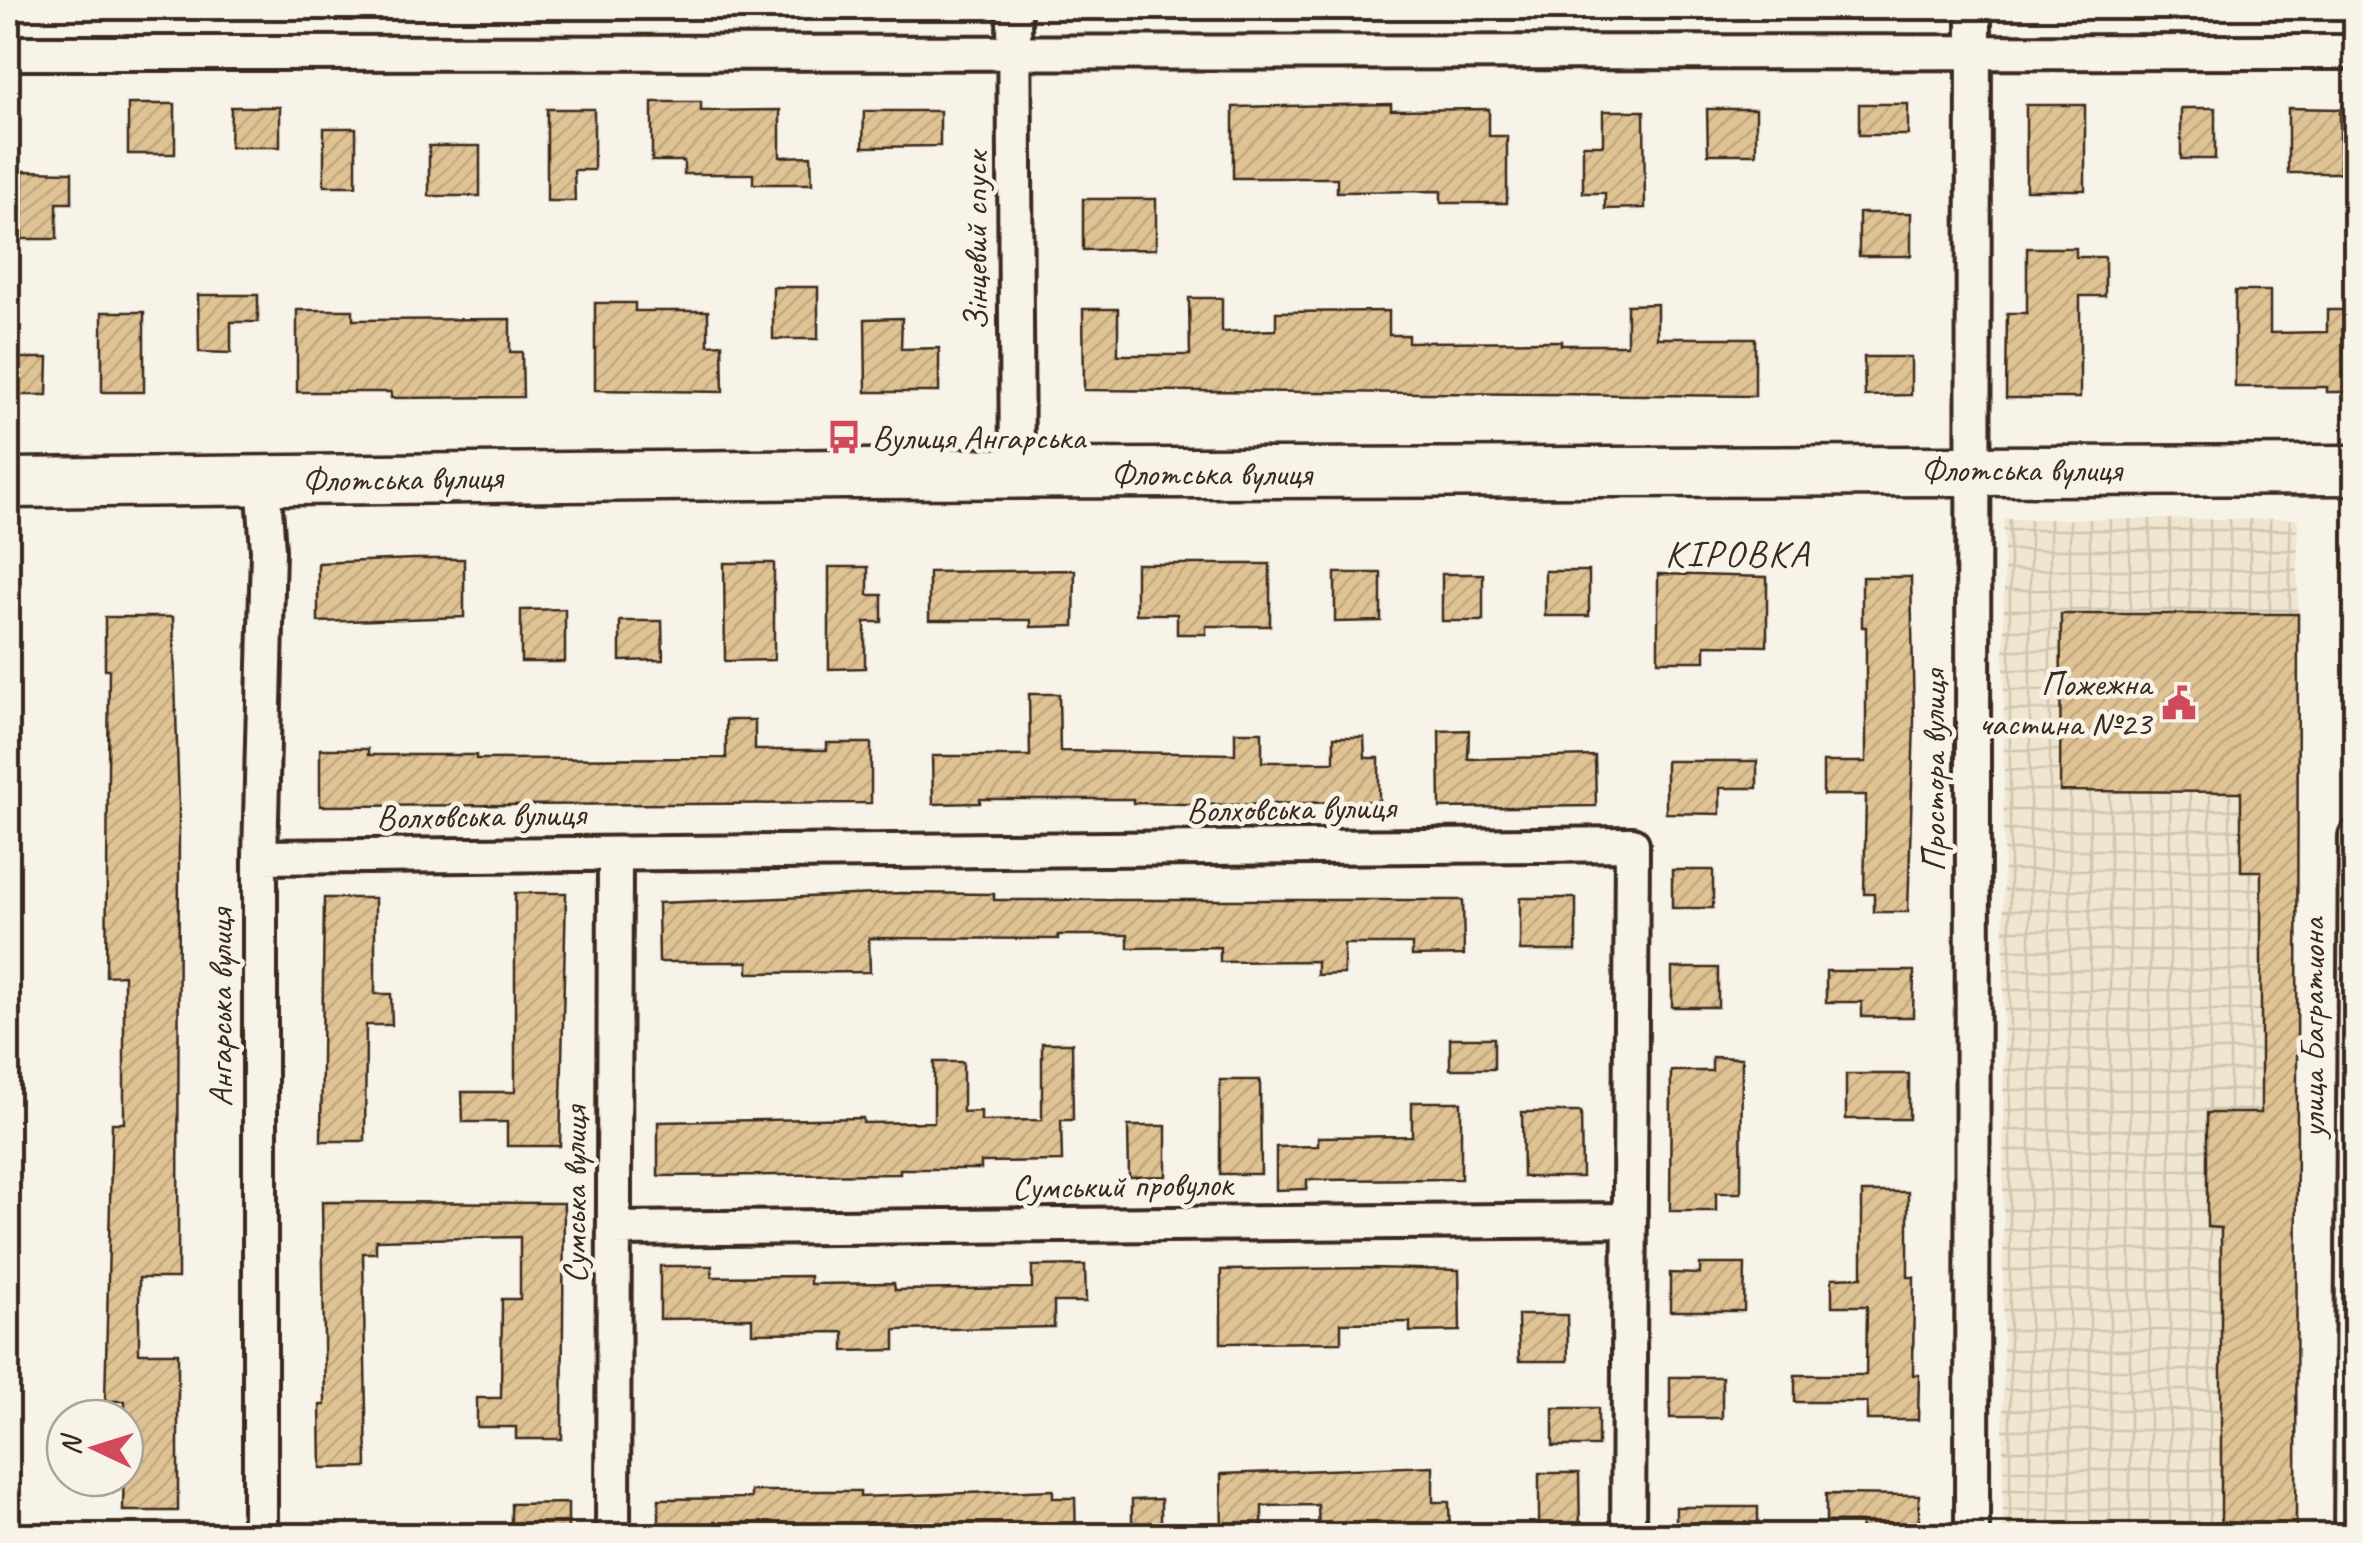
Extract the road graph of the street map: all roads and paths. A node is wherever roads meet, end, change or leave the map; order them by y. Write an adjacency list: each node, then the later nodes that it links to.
1 (1014, 8): 3 (street, Зінцевий спуск)
2 (1974, 8): 4 (street, Простора вулиця)
3 (1014, 52): 4 (street); 6 (street); 9 (street, Зінцевий спуск)
4 (1974, 52): 5 (street); 7 (street, Простора вулиця)
5 (2356, 52)
6 (8, 53)
7 (1974, 470): 8 (street, Флотська вулиця); 9 (street, Флотська вулиця); 21 (street, Простора вулиця)
8 (2356, 470)
9 (1017, 474): 10 (street, Флотська вулиця)
10 (263, 480): 11 (street, Флотська вулиця); 14 (street, Ангарська вулиця)
11 (8, 483)
12 (2354, 836): 15 (street, улица Багратиона)
13 (616, 854): 14 (street, Волховська вулиця); 16 (street, Волховська вулиця); 17 (street, Сумська вулиця)
14 (260, 857): 18 (street, Ангарська вулиця)
15 (2354, 1219): 22 (street, улица Багратиона)
16 (1630, 1220): 17 (street, Сумський провулок); 20 (street, Волховська вулиця)
17 (614, 1230): 19 (street, Сумська вулиця)
18 (260, 1536)
19 (613, 1536)
20 (1628, 1536)
21 (1972, 1536)
22 (2351, 1536)

